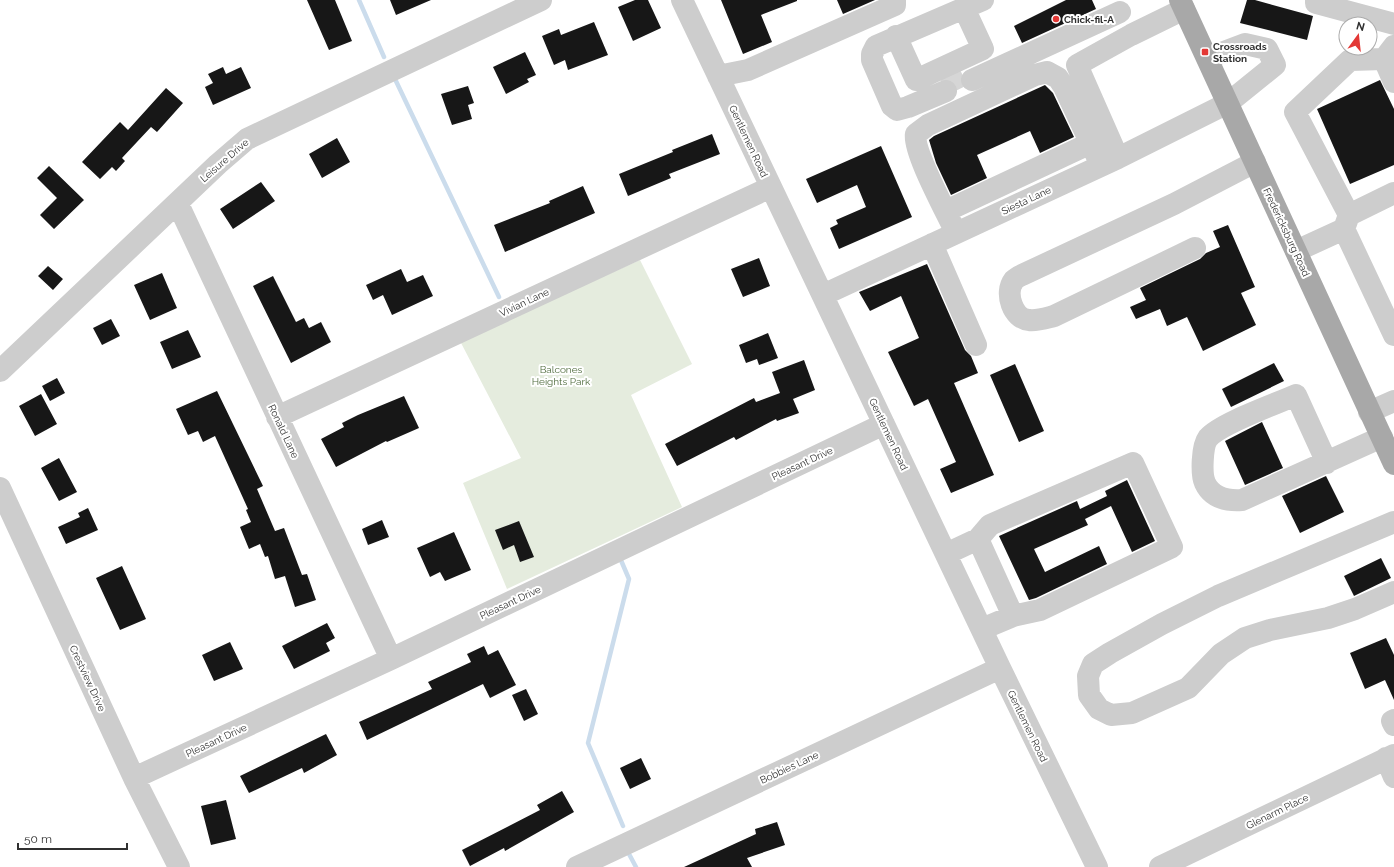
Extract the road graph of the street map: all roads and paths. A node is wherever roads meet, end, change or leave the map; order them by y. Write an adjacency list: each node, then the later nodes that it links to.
1 (541, 0): 23 (street, Leisure Drive)
2 (682, 0): 14 (street, Gentlemen Road)
3 (895, 0): 14 (street)
4 (1312, 1): 8 (street)
5 (973, 4): 10 (street); 10 (street)
6 (1182, 5): 9 (street); 12 (main road, Fredericksburg Road)
7 (1117, 6): 9 (street); 13 (street)
8 (1394, 24)
9 (1131, 35): 19 (street)
10 (896, 36): 16 (street)
11 (1389, 53): 15 (street); 25 (street)
12 (1208, 58): 17 (main road, Fredericksburg Road); 17 (street, Siesta Lane)
13 (975, 75)
14 (718, 76): 21 (street, Gentlemen Road)
15 (1394, 82)
16 (941, 90)
17 (1228, 103): 19 (street, Siesta Lane); 20 (main road, Fredericksburg Road)
18 (1091, 143): 19 (street); 24 (street); 24 (street)
19 (1110, 162): 26 (street, Siesta Lane)
20 (1255, 162): 28 (street); 29 (main road, Fredericksburg Road)
21 (771, 187): 30 (street, Gentlemen Road); 36 (street, Vivian Lane)
22 (1394, 193): 25 (street)
23 (178, 204): 33 (street, Leisure Drive); 36 (street, Ronald Lane)
24 (946, 211): 26 (street)
25 (1346, 222): 29 (street); 31 (street)
26 (956, 233): 27 (street, Siesta Lane)
27 (932, 244): 30 (street, Siesta Lane); 32 (street)
28 (1195, 248)
29 (1296, 251): 35 (main road, Fredericksburg Road)
30 (823, 295): 37 (street, Gentlemen Road)
31 (1394, 335)
32 (976, 345)
33 (0, 371)
34 (1394, 401): 35 (street)
35 (1370, 412): 38 (main road, Fredericksburg Road)
36 (277, 417): 48 (street, Ronald Lane)
37 (884, 424): 44 (street, Gentlemen Road); 48 (street, Pleasant Drive)
38 (1382, 437): 39 (street); 40 (main road, Fredericksburg Road)
39 (1328, 463): 39 (street)
40 (1394, 464)
41 (0, 488): 53 (street, Crestview Drive)
42 (1394, 522): 45 (street)
43 (978, 539): 44 (street); 46 (street); 46 (street)
44 (946, 554): 47 (street, Gentlemen Road)
45 (1394, 592)
46 (1013, 616): 47 (street)
47 (982, 630): 49 (street, Gentlemen Road)
48 (391, 659): 53 (street, Pleasant Drive)
49 (1000, 668): 55 (street, Bobbies Lane); 56 (street, Gentlemen Road)
50 (1394, 720): 51 (street)
51 (1394, 725)
52 (1391, 763): 57 (street, Glenarm Place)
53 (134, 778): 54 (street, Crestview Drive)
54 (179, 867)
55 (577, 867)
56 (1097, 867)
57 (1160, 867)

